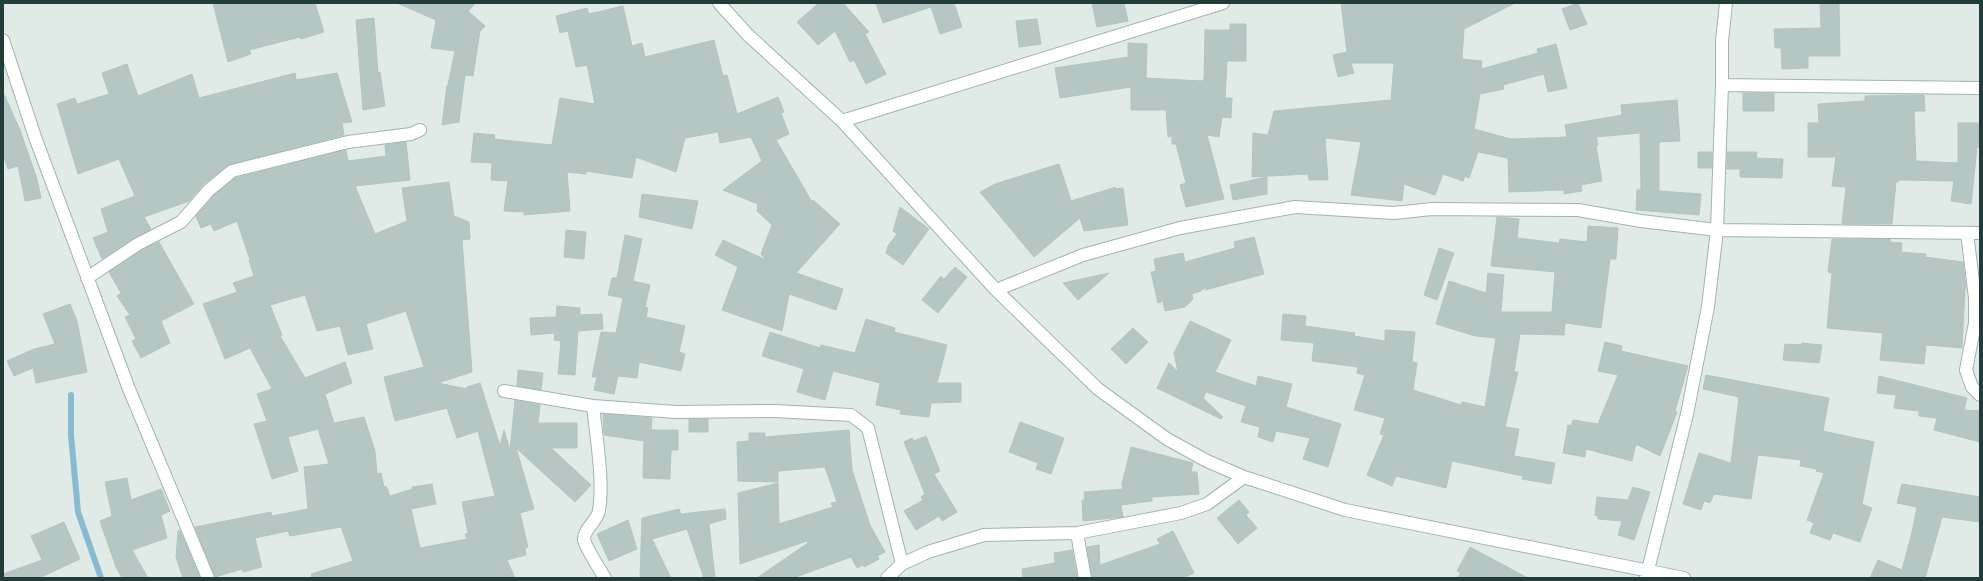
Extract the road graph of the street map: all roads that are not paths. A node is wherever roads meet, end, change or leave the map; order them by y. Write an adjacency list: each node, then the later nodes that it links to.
1 (719, 3): 7 (street)
2 (1223, 3): 7 (street)
3 (1726, 3): 5 (street)
4 (3, 40): 12 (street)
5 (1722, 85): 6 (street); 9 (street)
6 (1980, 88)
7 (842, 121): 13 (street)
8 (420, 130): 12 (street)
9 (1717, 230): 10 (street); 13 (street); 20 (street)
10 (1967, 233): 11 (street); 15 (street)
11 (1980, 233)
12 (87, 278): 21 (street)
13 (996, 290): 17 (street)
14 (504, 391): 16 (street)
15 (1980, 394)
16 (593, 406): 19 (street); 22 (street)
17 (1244, 477): 18 (street); 20 (street)
18 (1077, 533): 19 (street); 24 (street)
19 (902, 564): 23 (street)
20 (1646, 574): 25 (street)
21 (208, 578)
22 (604, 578)
23 (887, 578)
24 (1085, 578)
25 (1684, 578)

